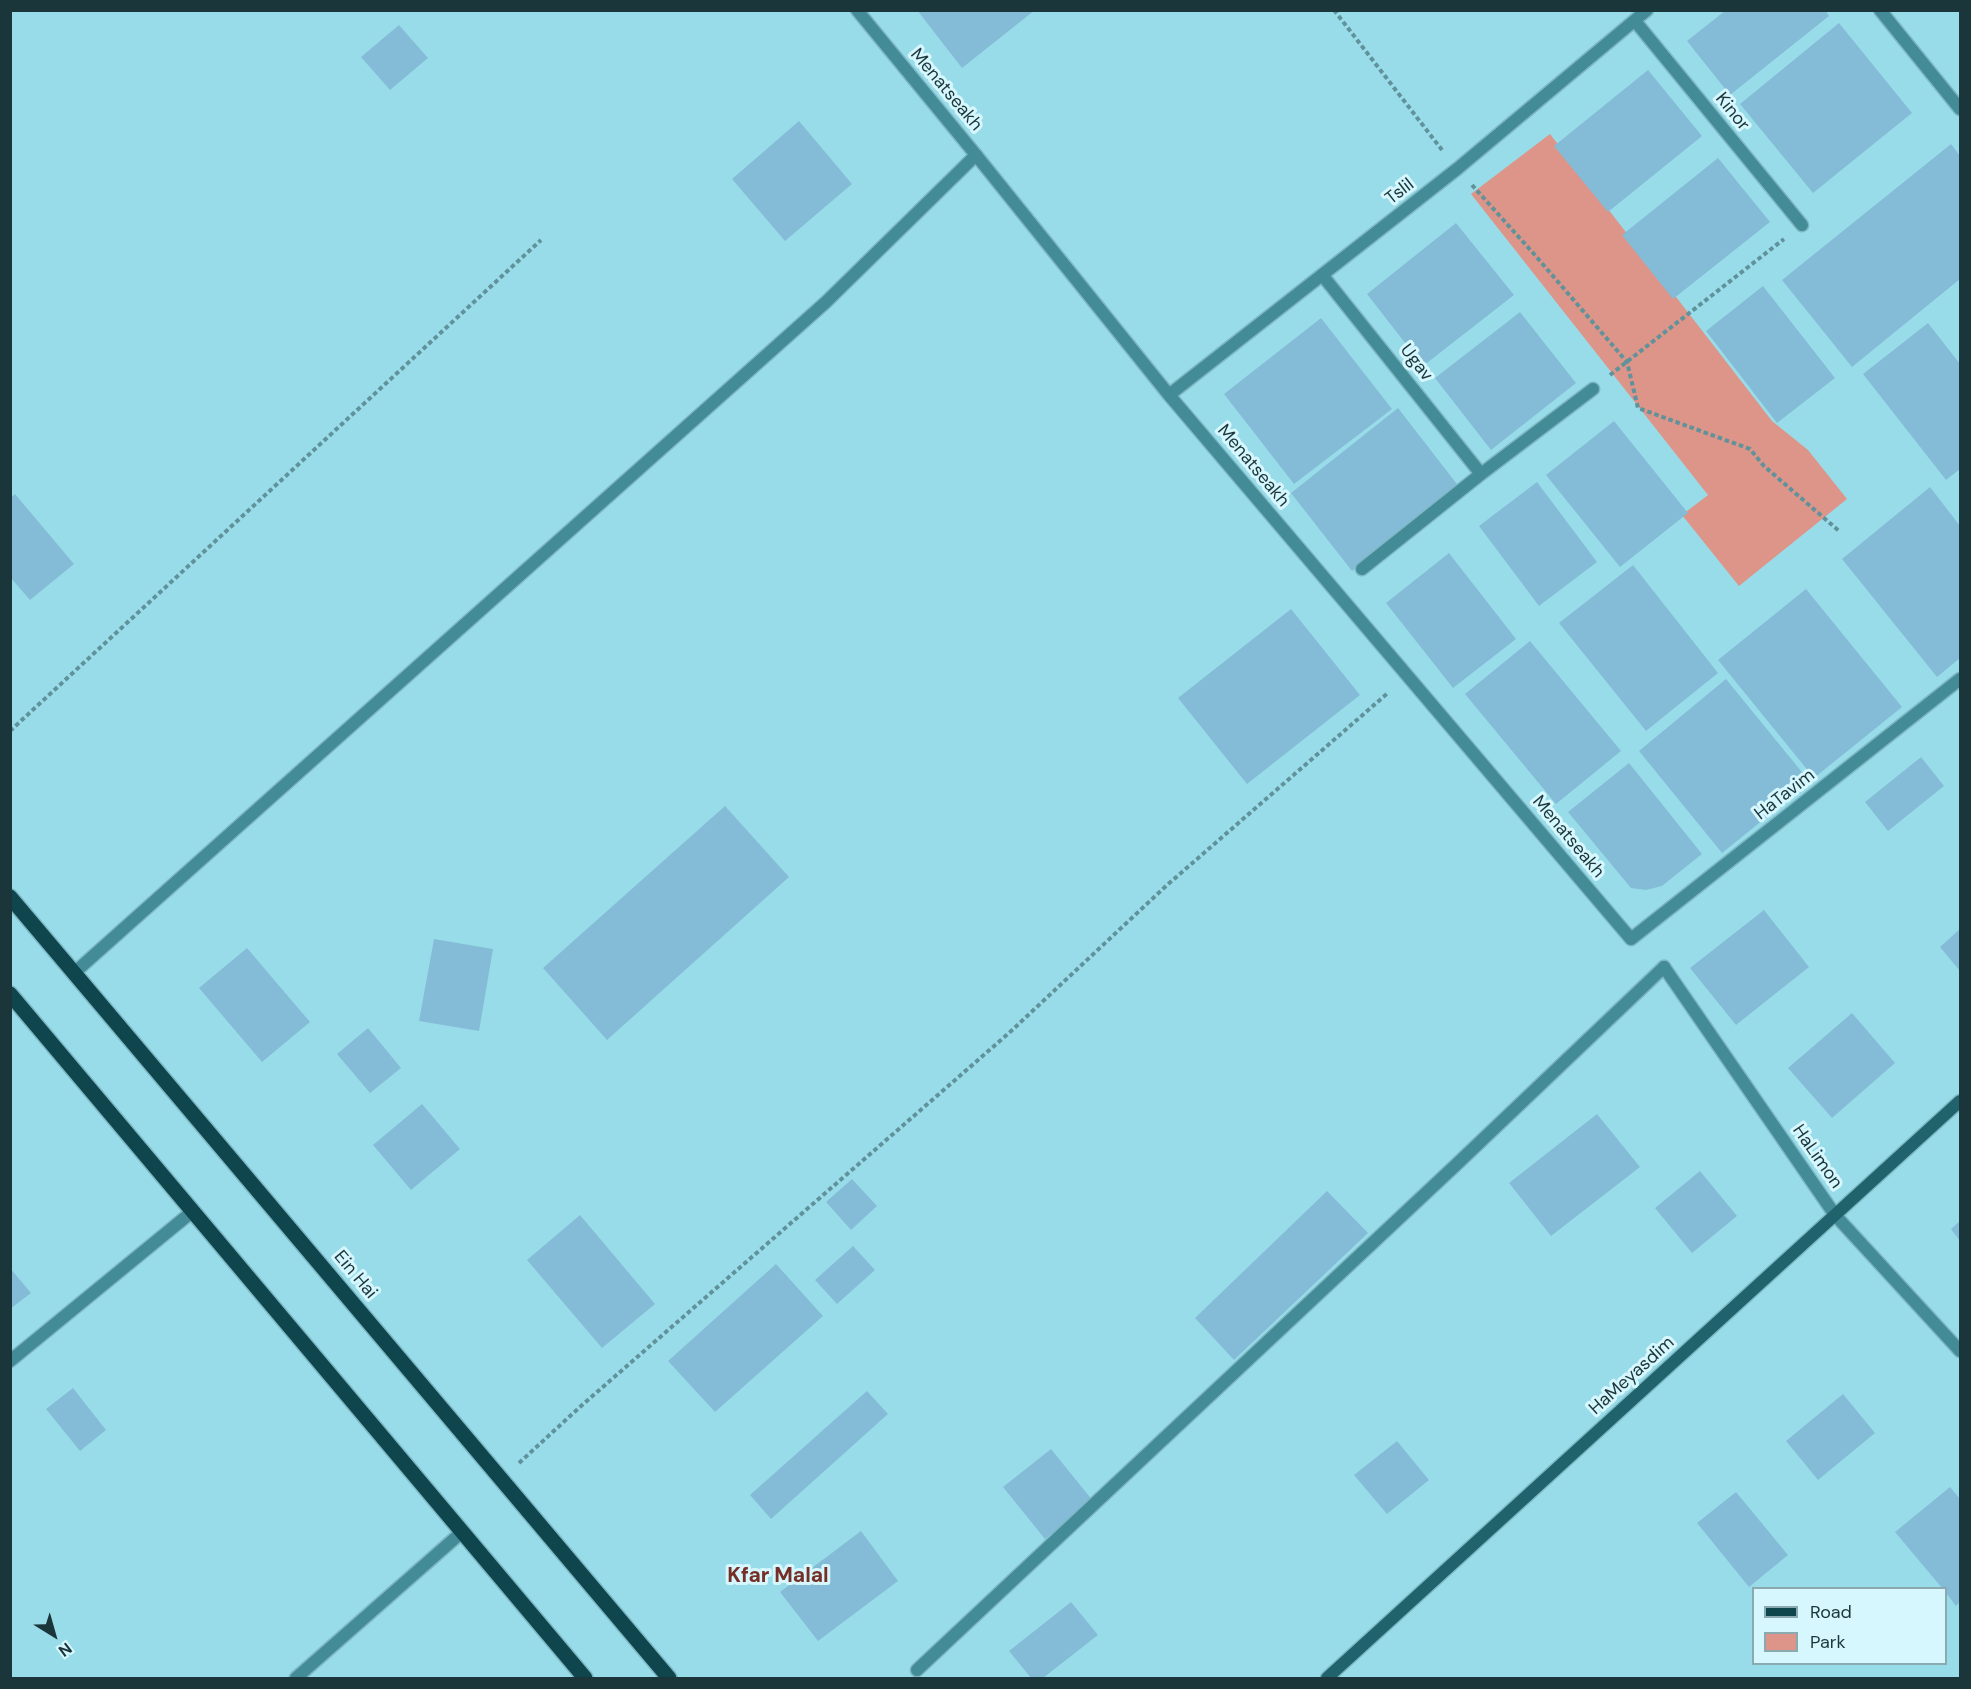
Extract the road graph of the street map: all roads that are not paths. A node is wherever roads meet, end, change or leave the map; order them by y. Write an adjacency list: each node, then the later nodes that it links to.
1 (857, 10): 6 (street, Menatseakh)
2 (1647, 10): 4 (street, Tslil)
3 (1880, 10): 5 (street)
4 (1635, 21): 7 (street, Kinor); 8 (street, Tslil)
5 (1960, 109)
6 (976, 155): 10 (street, Menatseakh); 16 (street)
7 (1802, 225)
8 (1323, 276): 10 (street, Tslil); 11 (street, Ugav)
9 (1593, 388): 11 (street)
10 (1169, 395): 15 (street, Menatseakh)
11 (1481, 474): 12 (street)
12 (1362, 568)
13 (1960, 679): 15 (street, HaTavim)
14 (10, 897): 16 (main road, Ein Hai)
15 (1631, 939)
16 (74, 973): 27 (main road, Ein Hai)
17 (10, 994): 19 (main road)
18 (1960, 1101): 20 (street, HaMeyasdim)
19 (193, 1211): 22 (street); 23 (main road)
20 (1836, 1215): 21 (street, HaLimon); 24 (street, HaLimon); 28 (street, HaMeyasdim)
21 (1960, 1351)
22 (10, 1361)
23 (462, 1532): 25 (street); 26 (main road)
24 (917, 1670)
25 (296, 1678)
26 (585, 1678)
27 (669, 1678)
28 (1328, 1678)

